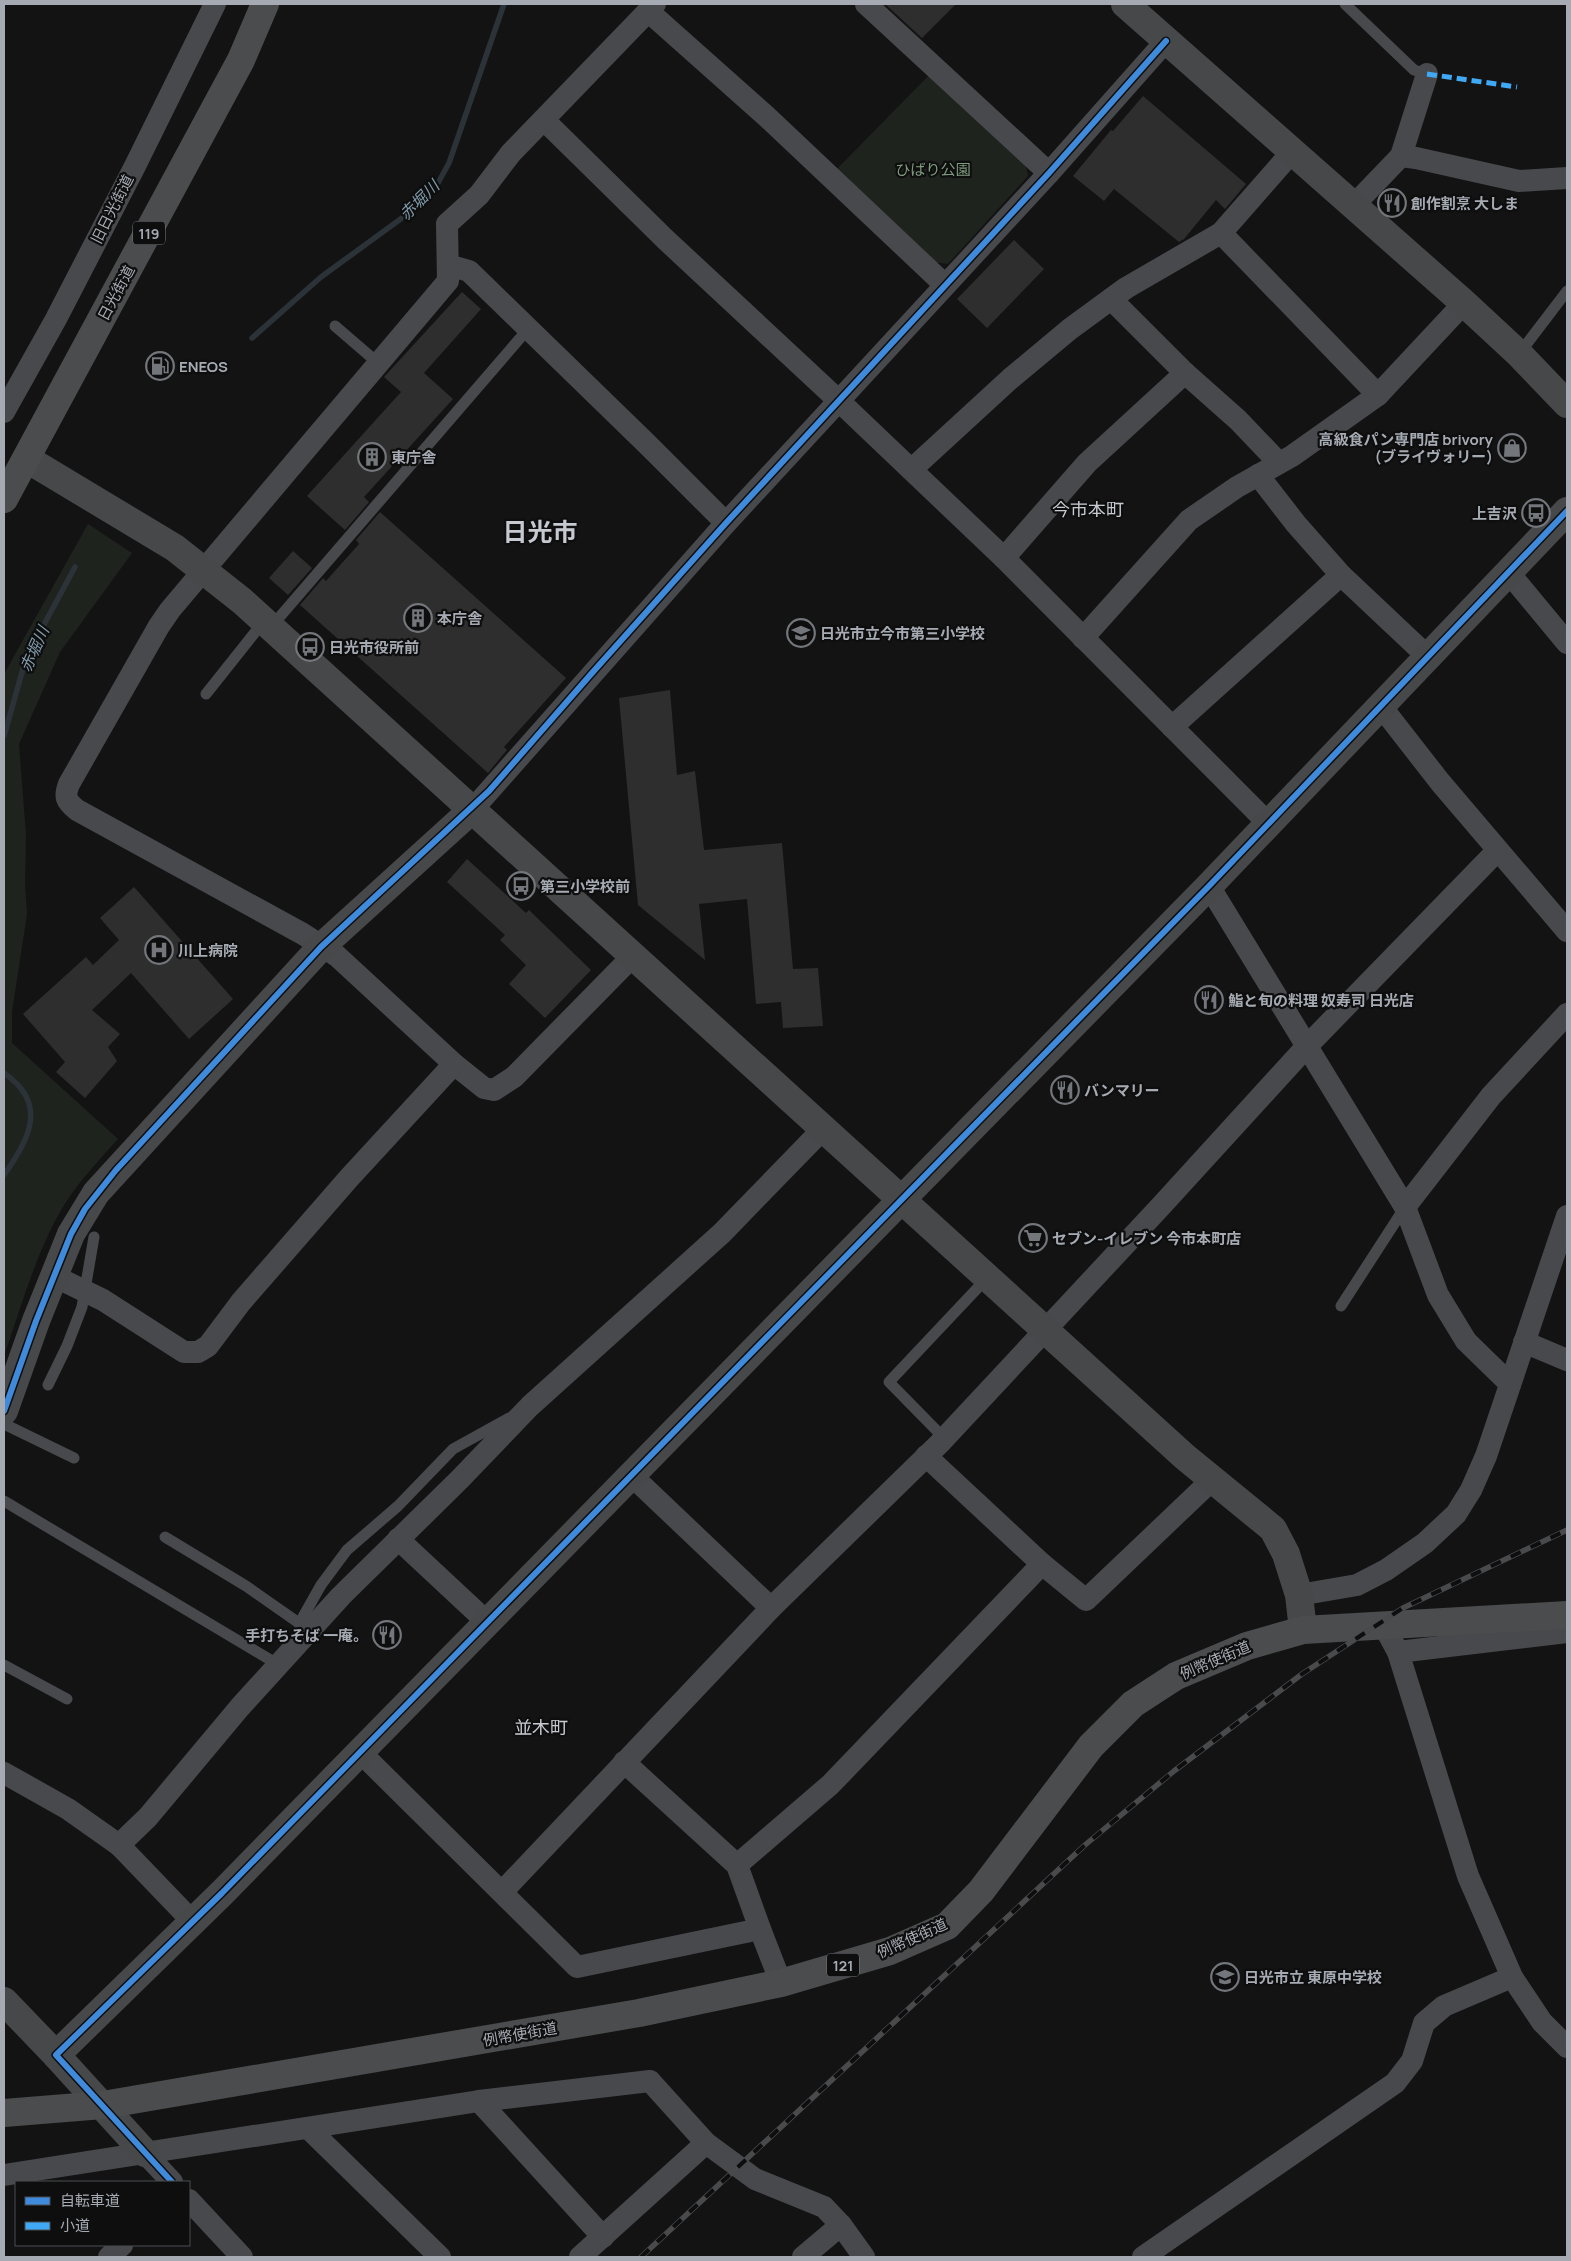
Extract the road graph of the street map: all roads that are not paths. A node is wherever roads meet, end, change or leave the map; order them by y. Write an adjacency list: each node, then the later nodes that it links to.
1 (215, 4): 29 (street, 旧日光街道)
2 (265, 4): 30 (highway, 日光街道 / 119)
3 (866, 4): 12 (street)
4 (1125, 4): 7 (street)
5 (1345, 4): 8 (lane)
6 (651, 7): 9 (street); 17 (street)
7 (1166, 41): 10 (street); 12 (street)
8 (1428, 74): 11 (street)
9 (544, 120): 16 (street); 27 (street)
10 (1292, 152): 14 (street); 15 (street)
11 (1401, 156): 13 (street); 14 (street)
12 (1049, 173): 17 (street)
13 (1567, 178)
14 (1353, 206): 20 (street)
15 (1221, 233): 19 (street); 26 (street)
16 (448, 265): 22 (street); 24 (street)
17 (945, 286): 27 (street)
18 (1567, 291): 23 (lane)
19 (1111, 299): 25 (street); 32 (street)
20 (1464, 303): 23 (street); 26 (street)
21 (335, 326): 24 (lane)
22 (528, 329): 36 (street); 41 (lane)
23 (1519, 354): 28 (street)
24 (378, 363): 38 (street)
25 (1185, 372): 31 (street); 37 (street)
26 (1378, 395): 31 (street)
27 (838, 400): 32 (street); 36 (street)
28 (1567, 404)
29 (4, 412)
30 (27, 459): 34 (highway, 日光街道 / 119); 38 (street)
31 (1280, 463): 33 (street)
32 (912, 469): 37 (street)
33 (1258, 475): 40 (street); 42 (street)
34 (4, 499)
35 (1567, 511): 39 (street)
36 (726, 523): 48 (street)
37 (1004, 558): 42 (street)
38 (204, 569): 41 (street); 53 (street)
39 (1509, 573): 43 (street); 44 (street)
40 (1341, 575): 44 (street); 47 (street)
41 (267, 624): 45 (lane); 48 (street)
42 (1083, 638): 47 (street)
43 (1567, 643)
44 (1427, 656): 46 (street)
45 (206, 694)
46 (1380, 705): 49 (street); 50 (street)
47 (1172, 727): 49 (street)
48 (473, 809): 53 (street); 54 (street)
49 (1268, 823): 51 (street)
50 (1497, 851): 52 (street); 56 (street)
51 (1209, 886): 56 (street); 59 (street)
52 (1567, 931)
53 (321, 947): 57 (street); 63 (street)
54 (632, 957): 57 (street); 58 (street)
55 (1567, 1014): 60 (street)
56 (1308, 1045): 60 (street); 67 (street)
57 (454, 1064): 65 (street)
58 (824, 1128): 59 (street); 72 (street)
59 (901, 1198): 64 (street); 78 (street)
60 (1405, 1207): 66 (lane); 70 (street)
61 (1567, 1216): 68 (street)
62 (94, 1237): 65 (lane)
63 (54, 1276): 65 (street); 73 (street)
64 (988, 1277): 67 (street); 75 (lane)
65 (86, 1292): 71 (lane)
66 (1341, 1306)
67 (1045, 1331): 75 (street); 79 (street)
68 (1524, 1342): 69 (street); 70 (street)
69 (1567, 1360)
70 (1510, 1384): 84 (street)
71 (48, 1385)
72 (530, 1406): 82 (street); 89 (lane)
73 (4, 1412)
74 (4, 1424): 77 (lane)
75 (944, 1438): 76 (street)
76 (926, 1456): 83 (street); 85 (street)
77 (74, 1458)
78 (631, 1475): 85 (street); 87 (street)
79 (1213, 1479): 83 (street); 84 (street)
80 (4, 1501): 94 (lane)
81 (165, 1537): 89 (lane)
82 (398, 1540): 87 (street); 89 (street)
83 (1042, 1564): 100 (street)
84 (1299, 1594): 90 (street)
85 (771, 1608): 97 (street)
86 (1567, 1615): 88 (highway, 例幣使街道 / 121)
87 (488, 1622): 96 (street)
88 (1384, 1626): 90 (highway, 例幣使街道 / 121); 92 (street)
89 (304, 1627): 94 (street)
90 (1303, 1630): 105 (highway, 例幣使街道 / 121)
91 (1567, 1632): 92 (street)
92 (1398, 1652): 104 (street)
93 (4, 1664): 95 (lane)
94 (279, 1664): 99 (street)
95 (67, 1699)
96 (360, 1752): 101 (street); 102 (street)
97 (624, 1762): 100 (street); 101 (street)
98 (4, 1773): 99 (street)
99 (119, 1845): 102 (street)
100 (738, 1865): 103 (street)
101 (502, 1892): 103 (street)
102 (193, 1922): 108 (street)
103 (760, 1929): 105 (street)
104 (1512, 1977): 107 (street); 127 (street)
105 (781, 1983): 110 (highway, 例幣使街道 / 121)
106 (4, 2000): 108 (street)
107 (1567, 2047)
108 (56, 2055): 110 (street)
109 (479, 2101): 112 (street); 113 (street); 119 (street)
110 (103, 2105): 111 (highway, 例幣使街道 / 121); 114 (street)
111 (4, 2114)
112 (308, 2128): 114 (street); 123 (street)
113 (706, 2143): 118 (street); 119 (street)
114 (145, 2153): 115 (street); 116 (street)
115 (4, 2175)
116 (171, 2181)
117 (190, 2201): 122 (street)
118 (841, 2225): 125 (street); 126 (street)
119 (603, 2237): 124 (street)
120 (121, 2246): 121 (street)
121 (109, 2257)
122 (242, 2257)
123 (440, 2257)
124 (580, 2257)
125 (803, 2257)
126 (864, 2257)
127 (1143, 2257)

